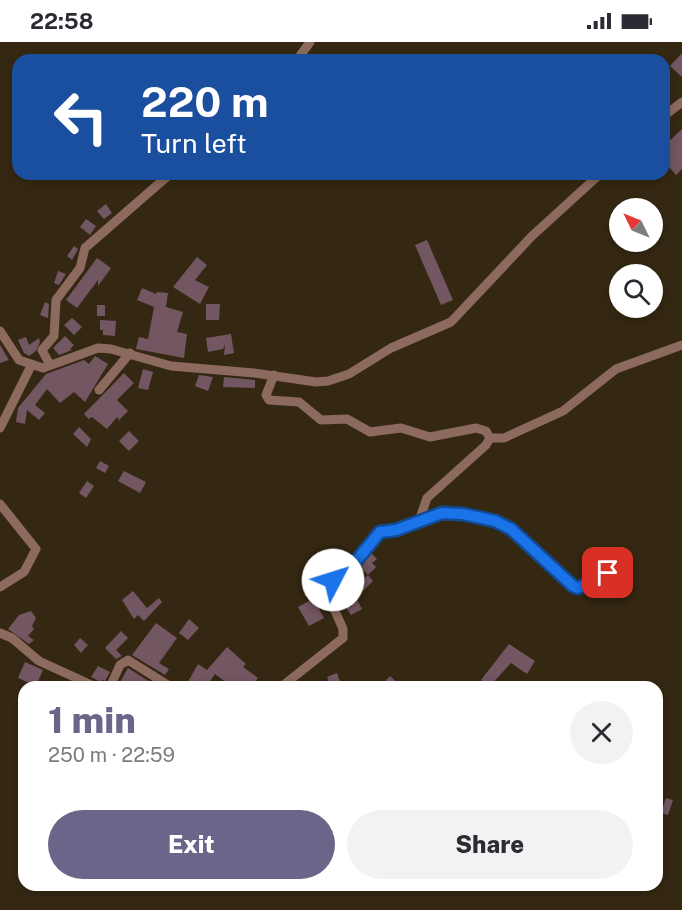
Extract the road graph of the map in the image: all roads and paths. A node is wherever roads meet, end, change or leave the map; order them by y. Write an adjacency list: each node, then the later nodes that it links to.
1 (682, 102): 2 (street)
2 (670, 111)
3 (163, 180): 8 (street)
4 (593, 180): 10 (street)
5 (0, 331): 9 (street)
6 (682, 345): 13 (street)
7 (130, 353): 8 (street); 10 (street); 11 (street)
8 (51, 364): 9 (street)
9 (31, 366): 12 (street)
10 (274, 375): 13 (street)
11 (99, 390)
12 (0, 428)
13 (490, 438): 15 (street)
14 (0, 504): 17 (street)
15 (422, 519): 16 (street); 22 (street)
16 (608, 573)
17 (0, 587)
18 (0, 633): 19 (street)
19 (83, 681)
20 (113, 681): 21 (street)
21 (161, 681)
22 (289, 681)

